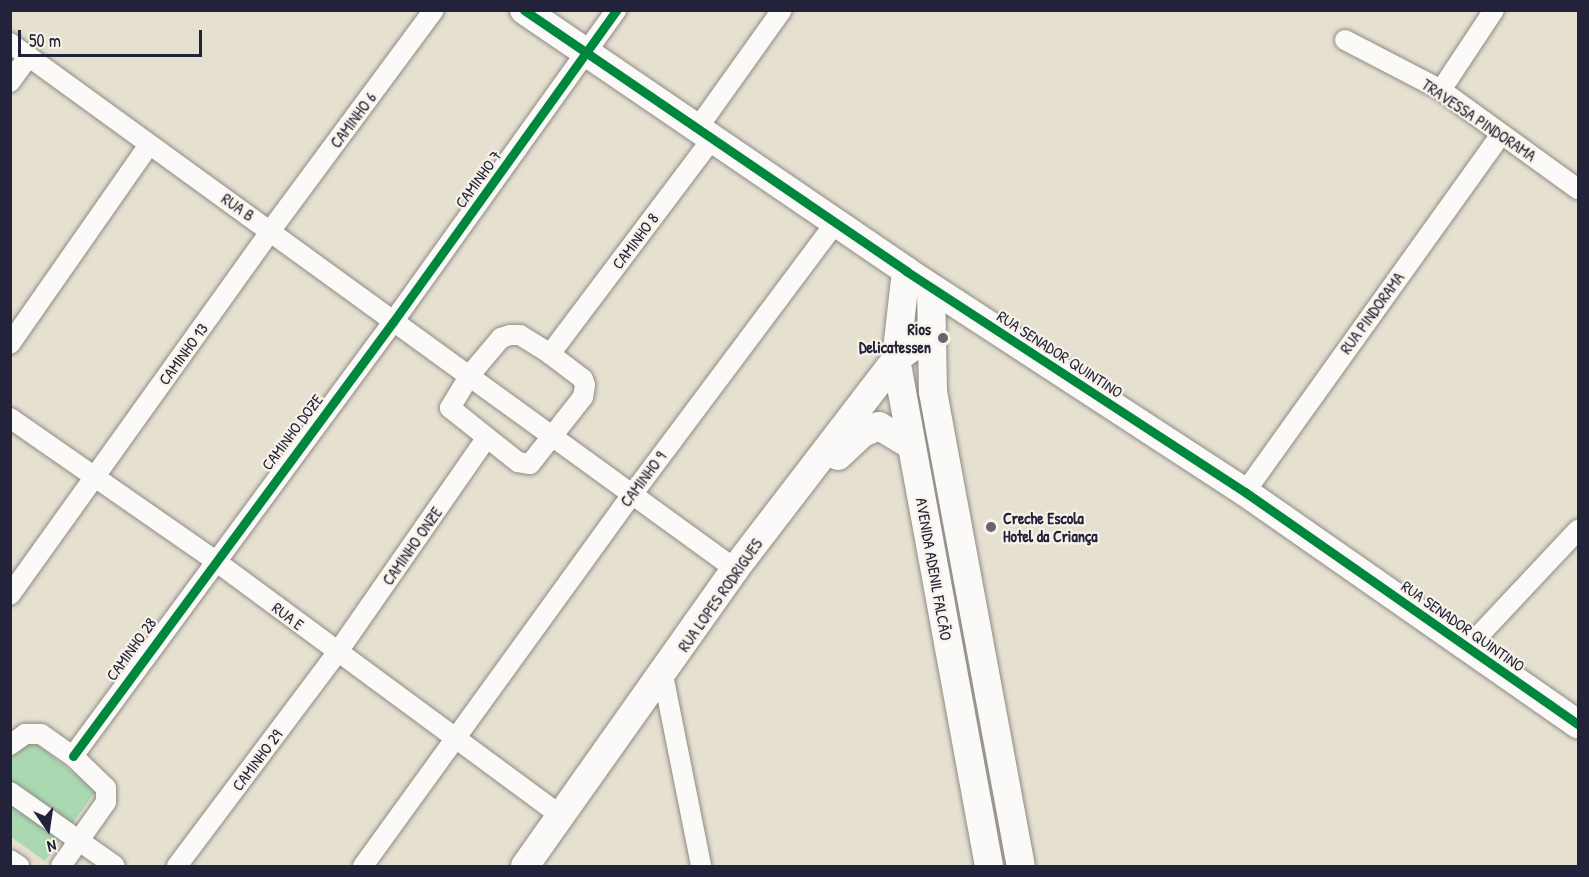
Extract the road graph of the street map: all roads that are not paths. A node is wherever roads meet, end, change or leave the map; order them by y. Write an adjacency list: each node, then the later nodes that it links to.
1 (434, 10): 17 (street, CAMINHO 6)
2 (524, 10): 8 (street, RUA SENADOR QUINTINO)
3 (616, 10): 8 (street, CAMINHO 7)
4 (782, 10): 12 (street, CAMINHO 8)
5 (1494, 10): 11 (street)
6 (1345, 40): 11 (street, TRAVESSA PINDORAMA)
7 (10, 43): 9 (street, RUA B)
8 (587, 53): 12 (street, RUA SENADOR QUINTINO); 20 (street, CAMINHO 7)
9 (29, 56): 10 (street); 14 (street, RUA B)
10 (10, 82)
11 (1441, 90): 13 (street, TRAVESSA PINDORAMA)
12 (705, 133): 16 (street, RUA SENADOR QUINTINO); 23 (street, CAMINHO 8)
13 (1501, 134): 15 (street, TRAVESSA PINDORAMA); 32 (street, RUA PINDORAMA)
14 (149, 145): 17 (street, RUA B); 22 (street)
15 (1578, 189)
16 (836, 223): 18 (street, RUA SENADOR QUINTINO); 31 (street, CAMINHO 9)
17 (271, 230): 20 (street, RUA B); 30 (street, CAMINHO 13)
18 (906, 272): 19 (street, RUA SENADOR QUINTINO); 24 (street, AVENIDA ADENIL FALCÃO)
19 (931, 288): 21 (street, AVENIDA ADENIL FALCÃO); 32 (street, RUA SENADOR QUINTINO)
20 (393, 322): 25 (street, RUA B); 35 (street, CAMINHO DOZE)
21 (929, 336): 24 (street, RUA LOPES RODRIGUES); 38 (street, AVENIDA ADENIL FALCÃO)
22 (10, 344)
23 (554, 350): 25 (street); 27 (street)
24 (896, 359): 29 (street, AVENIDA ADENIL FALCÃO); 33 (street, RUA LOPES RODRIGUES)
25 (467, 375): 27 (street, RUA B); 28 (street)
26 (10, 418): 30 (street, RUA E)
27 (556, 438): 28 (street); 31 (street)
28 (486, 439): 41 (street, CAMINHO ONZE)
29 (912, 445): 33 (street); 39 (street, AVENIDA ADENIL FALCÃO)
30 (94, 478): 35 (street, RUA E); 37 (street, CAMINHO 13)
31 (634, 492): 36 (street); 44 (street, CAMINHO 9)
32 (1245, 492): 40 (street, RUA SENADOR QUINTINO)
33 (777, 516): 36 (street, RUA LOPES RODRIGUES)
34 (1578, 530): 40 (street)
35 (214, 560): 41 (street, RUA E); 46 (street, CAMINHO 28)
36 (735, 569): 42 (street, RUA LOPES RODRIGUES)
37 (10, 595)
38 (978, 643): 39 (street); 59 (street, AVENIDA ADENIL FALCÃO)
39 (949, 647): 58 (street, AVENIDA ADENIL FALCÃO)
40 (1468, 647): 43 (street, RUA SENADOR QUINTINO)
41 (337, 653): 44 (street, RUA E); 54 (street, CAMINHO 29)
42 (663, 675): 48 (street, RUA LOPES RODRIGUES); 57 (street)
43 (1578, 724)
44 (455, 738): 48 (street, RUA E); 55 (street, CAMINHO 9)
45 (10, 745): 46 (street)
46 (73, 756): 49 (street)
47 (10, 792): 49 (street)
48 (563, 817): 56 (street, RUA LOPES RODRIGUES)
49 (80, 839): 52 (street); 53 (street)
50 (10, 860): 51 (street)
51 (19, 867)
52 (61, 867)
53 (115, 867)
54 (177, 867)
55 (363, 867)
56 (525, 867)
57 (701, 867)
58 (989, 867)
59 (1021, 867)

